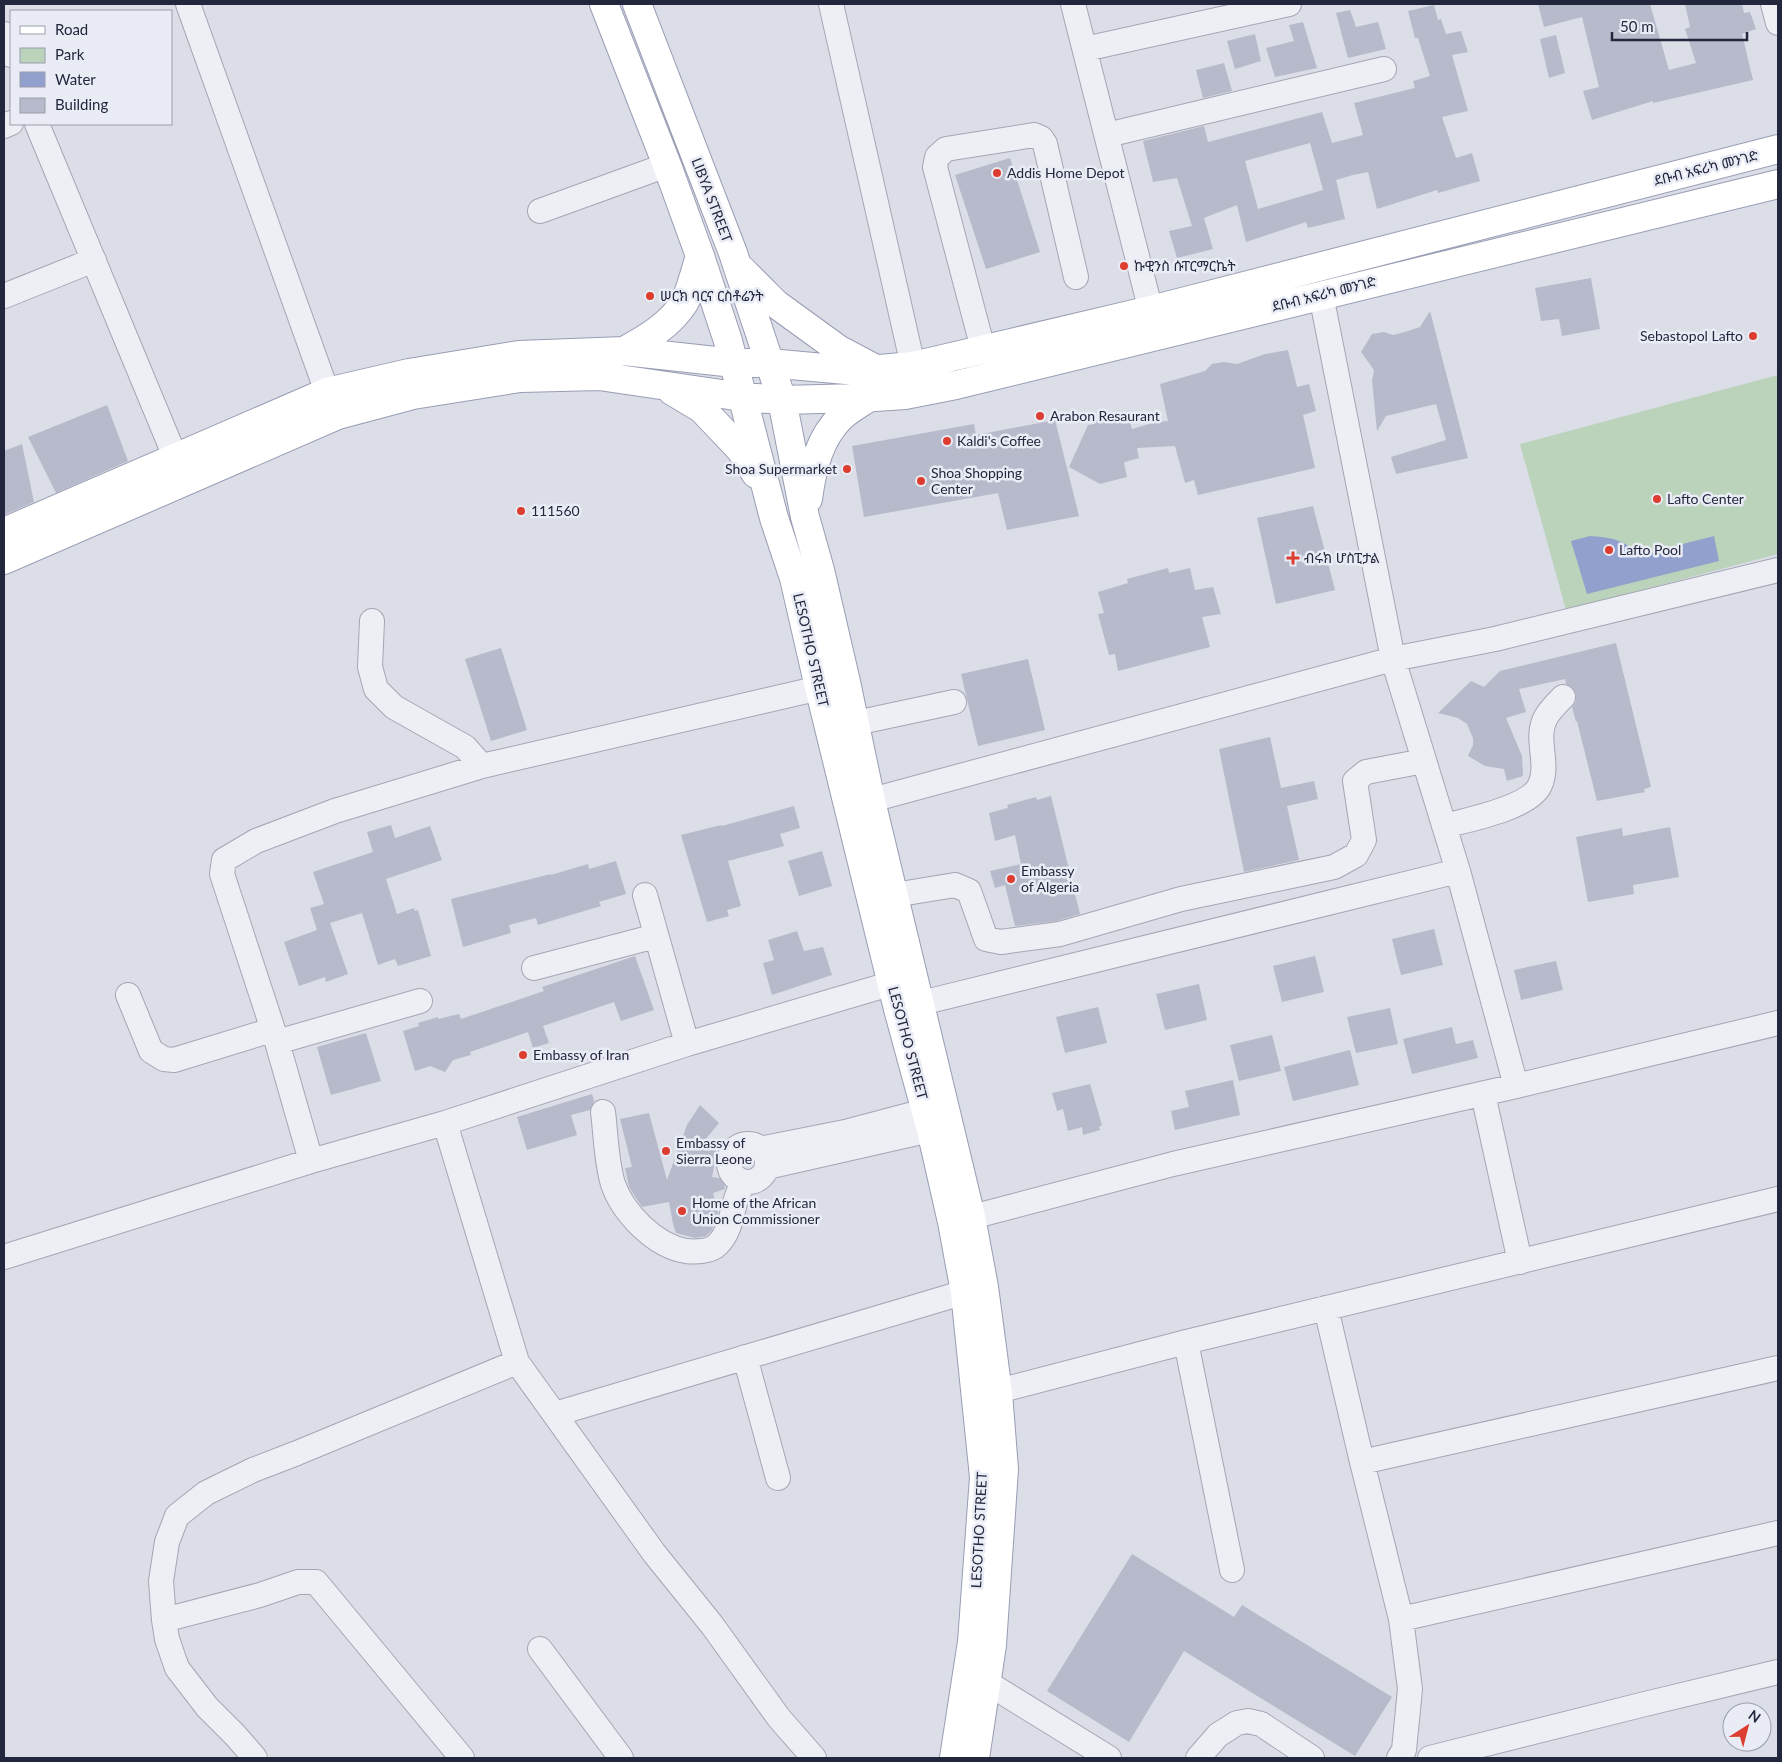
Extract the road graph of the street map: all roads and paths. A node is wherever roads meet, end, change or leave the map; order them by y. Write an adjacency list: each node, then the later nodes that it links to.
1 (188, 4): 34 (street)
2 (604, 4): 17 (main road)
3 (637, 4): 22 (main road, LIBYA STREET)
4 (831, 4): 31 (street)
5 (1073, 4): 11 (street)
6 (1289, 4): 8 (street)
7 (1773, 4): 9 (street)
8 (1259, 7): 11 (street)
9 (1778, 23)
10 (4, 34): 12 (street)
11 (1085, 49): 15 (street)
12 (10, 51)
13 (1384, 69): 15 (street)
14 (37, 125): 21 (street)
15 (1107, 135): 26 (street)
16 (1778, 150): 26 (main road, ደቡብ አፍሪካ መንገድ)
17 (667, 165): 19 (street); 20 (main road)
18 (1778, 184): 24 (main road, ደቡብ አፍሪካ መንገድ)
19 (540, 211)
20 (700, 256): 28 (main road); 29 (main road)
21 (94, 260): 25 (street); 38 (street)
22 (736, 264): 30 (main road, LIBYA STREET); 32 (main road)
23 (1076, 277): 27 (street)
24 (1320, 295): 26 (main road, ደቡብ አፍሪካ መንገድ); 45 (street)
25 (4, 296)
26 (1154, 322): 27 (main road, ደቡብ አፍሪካ መንገድ); 36 (main road, ደቡብ አፍሪካ መንገድ)
27 (983, 350): 31 (main road, ደቡብ አፍሪካ መንገድ)
28 (624, 351): 29 (main road, ደቡብ አፍሪካ መንገድ); 34 (main road, ደቡብ አፍሪካ መንገድ)
29 (731, 352): 30 (main road, ደቡብ አፍሪካ መንገድ); 35 (main road, LESOTHO STREET)
30 (769, 363): 32 (main road, ደቡብ አፍሪካ መንገድ); 37 (main road, LIBYA STREET)
31 (913, 366): 32 (main road, ደቡብ አፍሪካ መንገድ)
32 (875, 369)
33 (660, 384): 35 (main road, ደቡብ አፍሪካ መንገድ); 39 (main road); 42 (main road, ደቡብ አፍሪካ መንገድ)
34 (327, 392): 38 (main road, ደቡብ አፍሪካ መንገድ)
35 (742, 397): 37 (main road, ደቡብ አፍሪካ መንገድ); 39 (main road, LESOTHO STREET)
36 (868, 398): 37 (main road, ደቡብ አፍሪካ መንገድ); 40 (main road)
37 (782, 400): 40 (main road, LESOTHO STREET)
38 (176, 459): 41 (main road, ደቡብ አፍሪካ መንገድ)
39 (768, 493): 47 (main road, LESOTHO STREET)
40 (805, 517): 46 (main road, LESOTHO STREET)
41 (4, 532)
42 (4, 560)
43 (1778, 570): 45 (street)
44 (372, 621): 52 (street)
45 (1393, 659): 51 (street); 53 (street)
46 (846, 682): 47 (street); 50 (main road, LESOTHO STREET)
47 (819, 687): 50 (main road, LESOTHO STREET); 52 (street)
48 (1563, 697): 54 (street)
49 (954, 702): 50 (street)
50 (842, 725): 53 (main road, LESOTHO STREET)
51 (1424, 760): 54 (street); 57 (street)
52 (482, 766): 64 (street)
53 (860, 804): 57 (main road, LESOTHO STREET)
54 (1444, 826): 55 (street)
55 (1458, 871): 60 (street); 66 (street)
56 (645, 895): 58 (street)
57 (883, 897): 60 (main road, LESOTHO STREET)
58 (656, 936): 59 (street); 65 (street)
59 (534, 968)
60 (906, 993): 65 (street); 69 (main road, LESOTHO STREET)
61 (128, 995): 64 (street)
62 (420, 1001): 64 (street)
63 (1778, 1023): 66 (street)
64 (274, 1036): 72 (street)
65 (687, 1044): 70 (street)
66 (1516, 1086): 67 (street)
67 (1483, 1094): 75 (street); 77 (street)
68 (603, 1112): 73 (street)
69 (937, 1118): 71 (street); 75 (main road, LESOTHO STREET)
70 (445, 1123): 72 (street); 82 (street)
71 (764, 1158): 73 (street); 73 (street)
72 (311, 1162): 76 (street)
73 (744, 1182)
74 (1778, 1199): 77 (street)
75 (961, 1219): 78 (main road, LESOTHO STREET)
76 (4, 1257)
77 (1520, 1262): 79 (street)
78 (974, 1289): 81 (street); 84 (main road, LESOTHO STREET)
79 (1326, 1308): 80 (street); 86 (street)
80 (1186, 1342): 84 (street); 89 (street)
81 (745, 1357): 85 (street); 87 (street)
82 (517, 1362): 85 (street); 91 (street)
83 (1778, 1368): 86 (street)
84 (987, 1395): 94 (main road, LESOTHO STREET)
85 (555, 1414): 100 (street)
86 (1362, 1462): 90 (street)
87 (778, 1478)
88 (1778, 1532): 90 (street)
89 (1232, 1570)
90 (1401, 1619): 95 (street)
91 (164, 1620): 97 (street); 98 (street)
92 (540, 1649): 99 (street)
93 (1778, 1672): 105 (street)
94 (977, 1679): 101 (main road, LESOTHO STREET); 102 (main road, LESOTHO STREET); 103 (street)
95 (1407, 1755)
96 (1206, 1756): 104 (street)
97 (254, 1758)
98 (462, 1758)
99 (621, 1758)
100 (814, 1758)
101 (954, 1758)
102 (975, 1758)
103 (1109, 1758)
104 (1312, 1758)
105 (1430, 1758)

